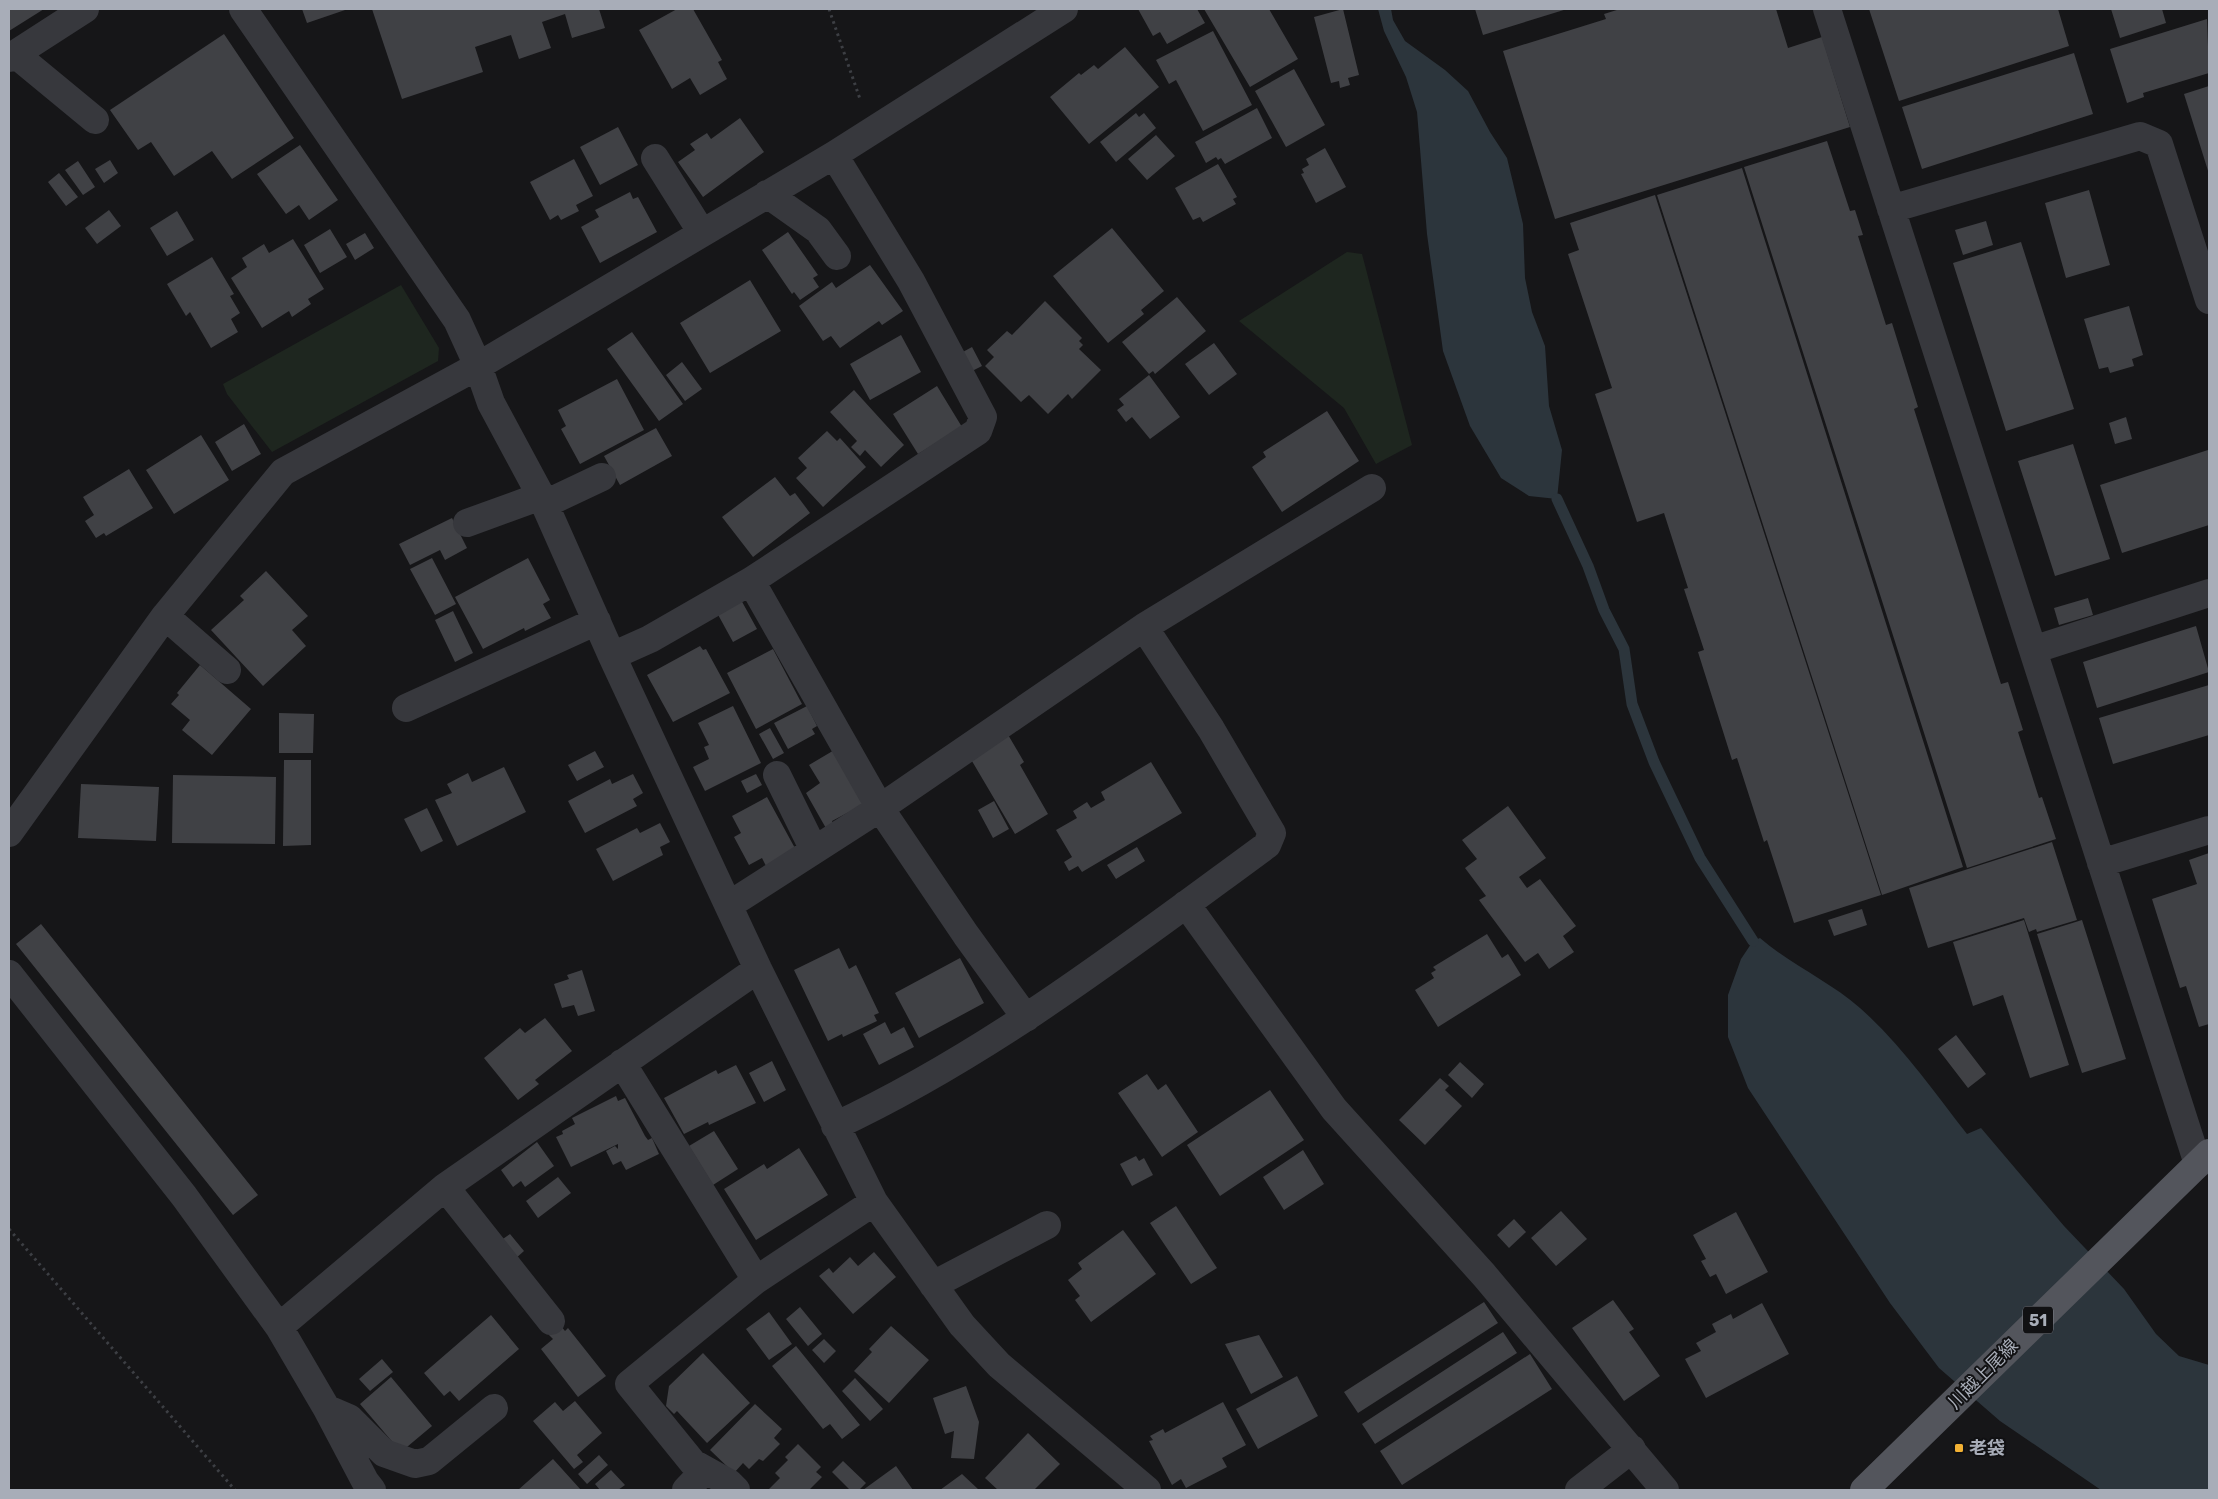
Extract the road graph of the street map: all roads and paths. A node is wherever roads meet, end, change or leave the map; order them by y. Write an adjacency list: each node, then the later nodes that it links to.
1 (85, 9): 6 (street)
2 (243, 9): 16 (street)
3 (829, 9): 8 (path)
4 (1064, 9): 8 (street)
5 (1827, 9): 12 (street)
6 (12, 56): 7 (street)
7 (95, 120)
8 (871, 130): 9 (street)
9 (834, 155): 11 (street); 21 (street)
10 (655, 158): 13 (street)
11 (768, 194): 13 (street); 14 (street)
12 (1891, 209): 15 (street); 26 (street)
13 (702, 233): 16 (street)
14 (837, 256)
15 (2209, 300)
16 (478, 366): 19 (street); 23 (street)
17 (602, 477): 19 (street)
18 (1372, 488): 25 (street)
19 (543, 500): 20 (street); 24 (street)
20 (467, 523)
21 (751, 580): 27 (street); 31 (street)
22 (2209, 593): 26 (street)
23 (165, 616): 28 (street); 33 (street)
24 (597, 621): 27 (street); 29 (street)
25 (1144, 627): 31 (street); 36 (street)
26 (2033, 650): 35 (street)
27 (612, 656): 37 (street)
28 (227, 670)
29 (406, 708)
30 (777, 775): 34 (street)
31 (880, 808): 34 (street); 40 (street)
32 (2209, 830): 35 (street)
33 (9, 833)
34 (814, 850): 37 (street)
35 (2101, 863): 43 (street)
36 (1186, 904): 40 (street); 54 (street)
37 (729, 905): 38 (street)
38 (758, 969): 41 (street); 42 (street)
39 (9, 974): 51 (street)
40 (1026, 1018): 42 (street)
41 (622, 1063): 44 (street); 48 (street)
42 (835, 1126): 45 (street)
43 (2204, 1159): 63 (main road, 川越上尾線 / 51)
44 (445, 1187): 50 (street); 51 (street)
45 (874, 1202): 48 (street); 49 (street)
46 (1048, 1225): 49 (street)
47 (9, 1230): 56 (path)
48 (756, 1280): 55 (street)
49 (933, 1285): 60 (street)
50 (550, 1321)
51 (279, 1327): 52 (street)
52 (327, 1408): 53 (street); 57 (street)
53 (494, 1408)
54 (1632, 1448): 61 (street); 62 (street)
55 (706, 1470): 58 (street); 59 (street)
56 (235, 1490)
57 (372, 1490)
58 (686, 1490)
59 (736, 1490)
60 (1147, 1490)
61 (1579, 1490)
62 (1665, 1490)
63 (1864, 1490)

